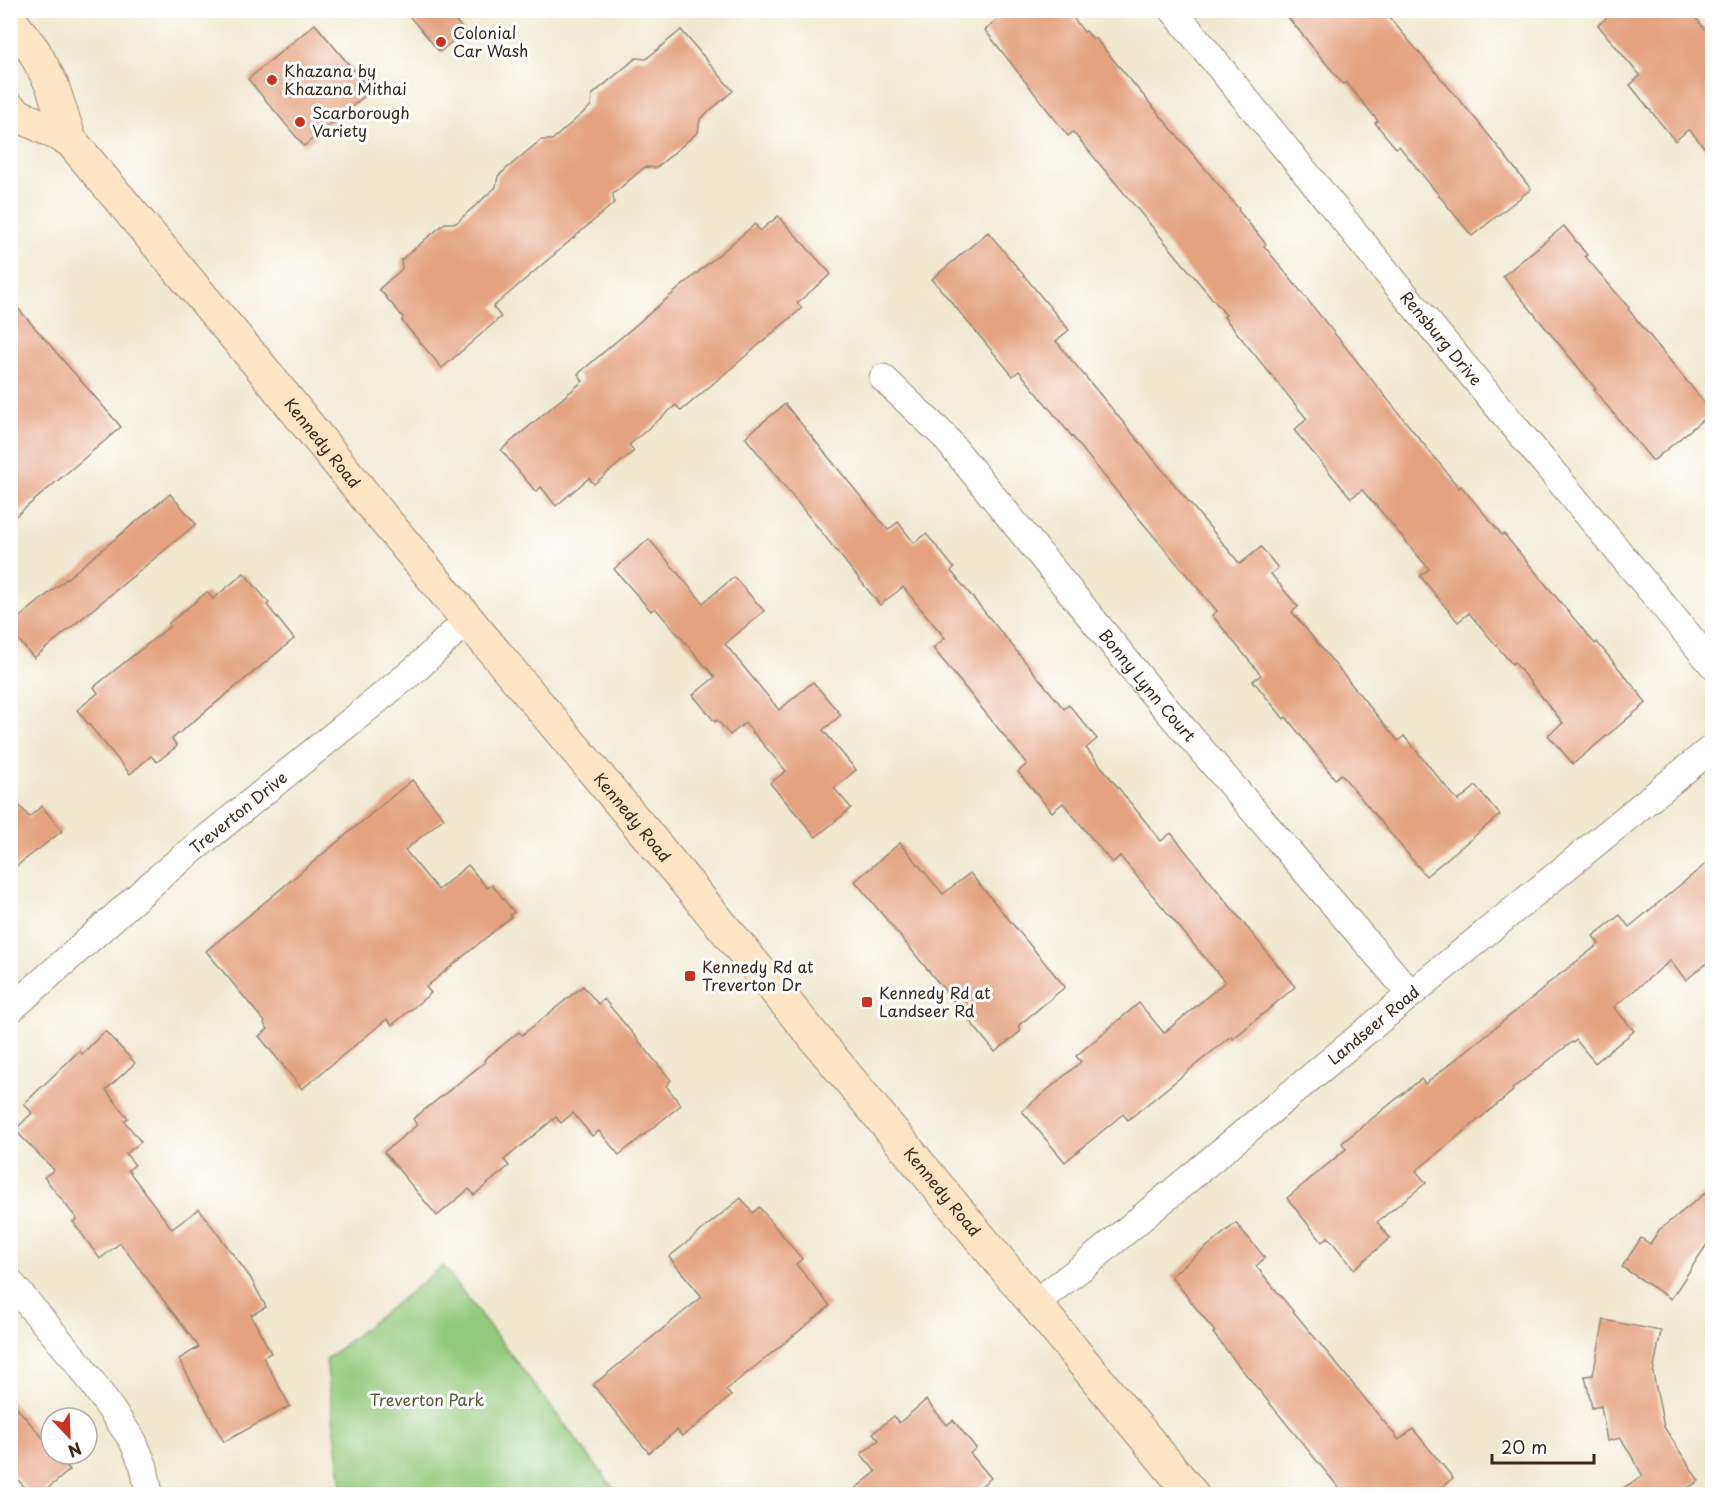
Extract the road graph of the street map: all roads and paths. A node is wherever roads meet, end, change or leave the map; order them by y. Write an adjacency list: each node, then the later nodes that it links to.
1 (1173, 10): 7 (street, Rensburg Drive)
2 (10, 20): 4 (main road, Kennedy Road)
3 (10, 109): 4 (main road, Kennedy Road)
4 (70, 140): 6 (main road, Kennedy Road)
5 (882, 378): 9 (street, Bonny Lynn Court)
6 (467, 620): 10 (street, Treverton Drive); 12 (main road, Kennedy Road)
7 (1713, 664)
8 (1713, 748): 9 (street, Landseer Road)
9 (1411, 994): 12 (street, Landseer Road)
10 (10, 1010)
11 (10, 1282): 13 (street)
12 (1035, 1303): 14 (main road, Kennedy Road)
13 (149, 1494)
14 (1192, 1494)

